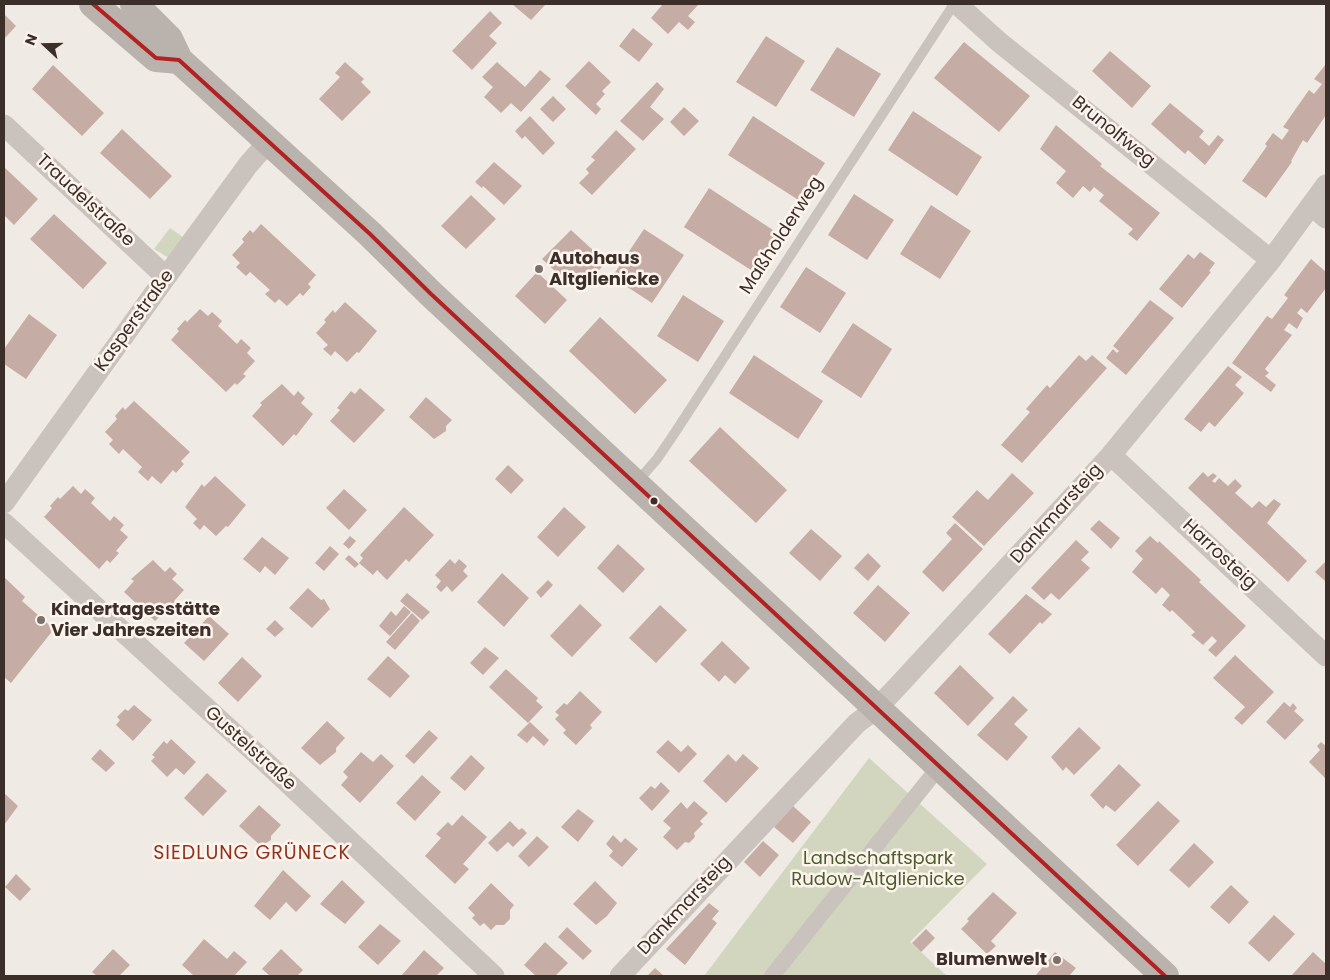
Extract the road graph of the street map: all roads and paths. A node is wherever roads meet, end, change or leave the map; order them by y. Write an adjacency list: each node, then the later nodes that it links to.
1 (93, 4): 4 (main road)
2 (134, 4): 4 (main road)
3 (955, 4): 9 (street, Brunolfweg); 12 (lane, Maßholderweg)
4 (179, 60): 6 (main road)
5 (4, 125): 10 (street, Traudelstraße)
6 (268, 142): 10 (street, Kasperstraße); 12 (main road)
7 (1326, 185): 8 (street, Dankmarsteig)
8 (1319, 212): 9 (street, Dankmarsteig)
9 (1271, 260): 11 (street, Dankmarsteig)
10 (166, 277): 13 (street, Kasperstraße)
11 (1111, 454): 15 (street, Harrosteig); 16 (street, Dankmarsteig)
12 (635, 483): 16 (main road)
13 (4, 503)
14 (4, 524): 18 (street, Gustelstraße)
15 (1326, 656)
16 (876, 709): 17 (main road); 19 (street, Dankmarsteig)
17 (940, 767): 20 (street); 21 (main road)
18 (494, 976)
19 (620, 976)
20 (772, 976)
21 (1165, 976)

